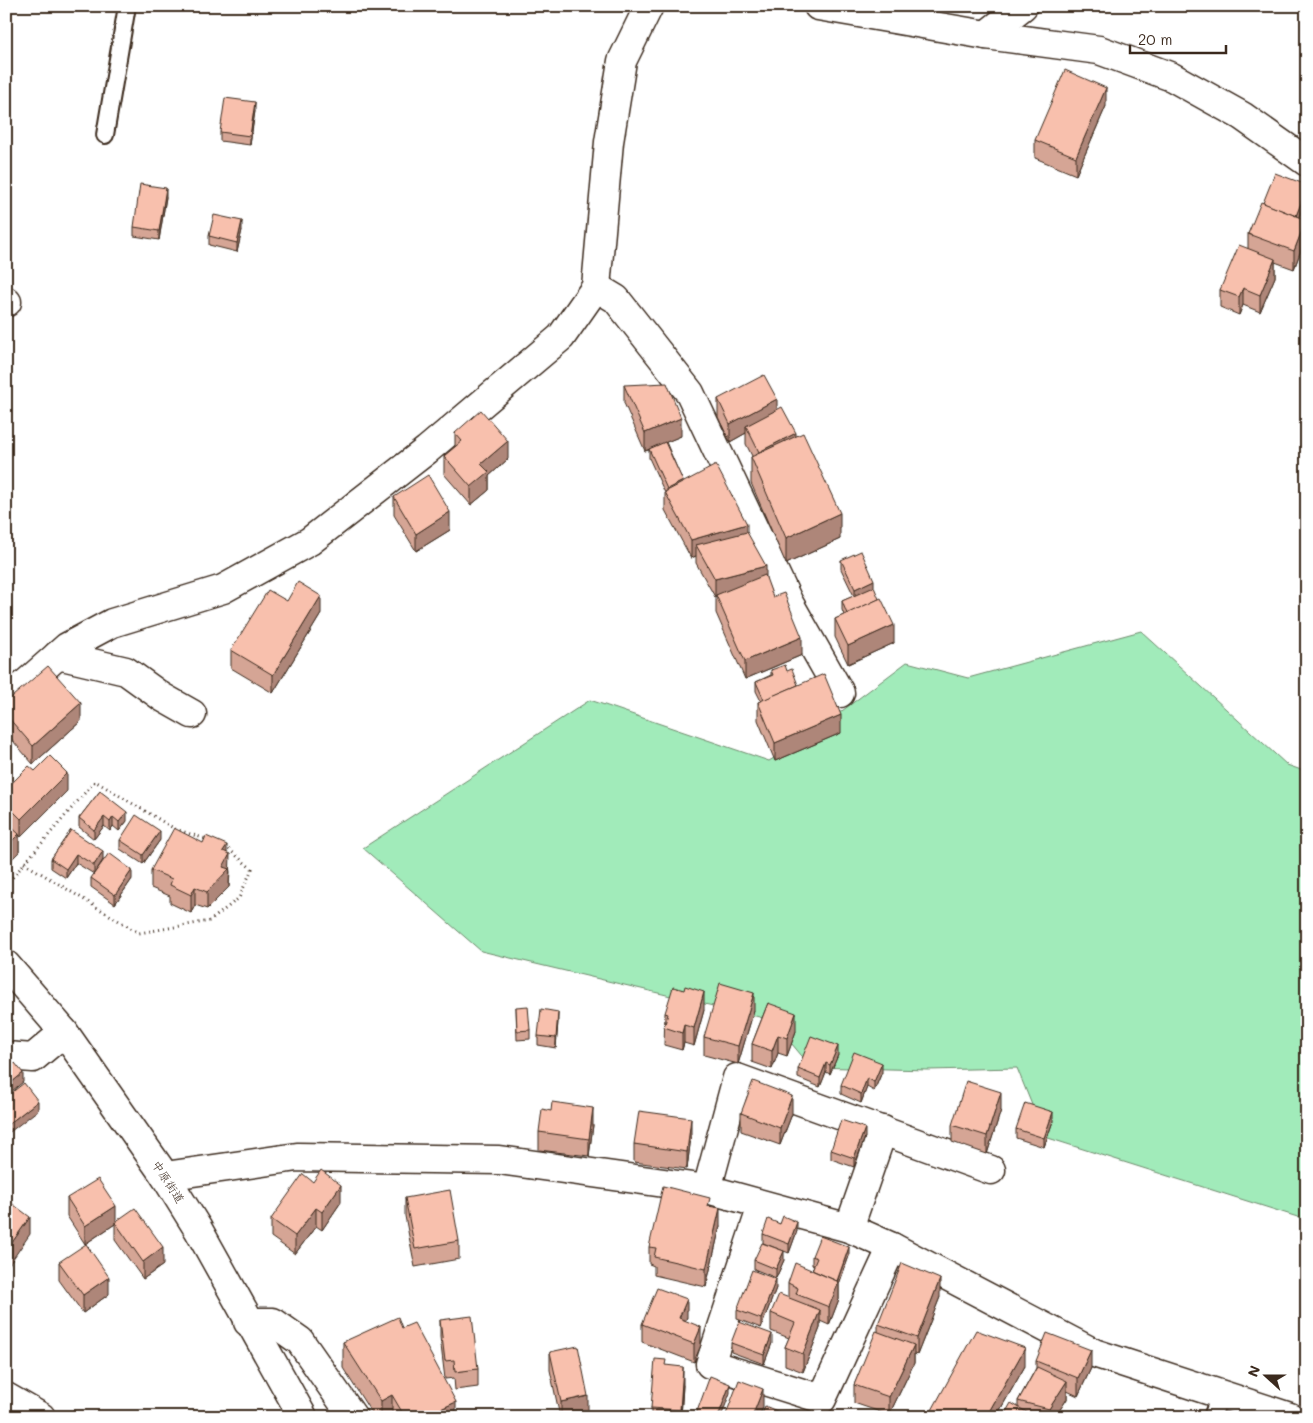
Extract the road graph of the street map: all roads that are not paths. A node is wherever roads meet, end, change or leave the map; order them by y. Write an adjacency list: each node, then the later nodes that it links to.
1 (127, 6): 6 (lane)
2 (649, 6): 8 (main road)
3 (818, 6): 5 (main road)
4 (1023, 6): 5 (main road)
5 (986, 35): 7 (main road)
6 (105, 135)
7 (1307, 162)
8 (596, 287): 9 (main road); 10 (main road)
9 (58, 655): 11 (main road); 12 (main road)
10 (840, 693)
11 (6, 701)
12 (192, 714)
13 (6, 965): 14 (main road, 中原街道)
14 (64, 1032): 15 (main road); 18 (main road, 中原街道)
15 (6, 1056)
16 (883, 1130): 17 (main road); 19 (main road); 21 (main road)
17 (991, 1170)
18 (165, 1176): 19 (main road); 23 (main road, 中原街道)
19 (707, 1189): 20 (main road)
20 (762, 1206): 21 (main road); 22 (main road)
21 (849, 1228): 22 (main road)
22 (892, 1247): 25 (main road)
23 (248, 1322): 27 (main road, 中原街道); 28 (main road)
24 (6, 1397): 26 (main road)
25 (1216, 1406): 29 (main road)
26 (41, 1417)
27 (303, 1417)
28 (353, 1417)
29 (1290, 1417)

